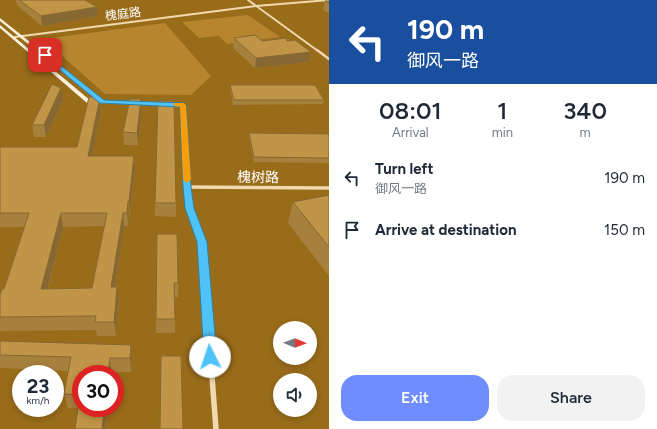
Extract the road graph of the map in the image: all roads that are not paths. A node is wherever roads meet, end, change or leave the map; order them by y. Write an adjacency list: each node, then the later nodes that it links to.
1 (248, 0): 3 (street)
2 (329, 0): 3 (street, 槐庭路)
3 (256, 6): 6 (street, 槐庭路); 8 (street)
4 (0, 19): 6 (main road)
5 (0, 26): 7 (main road)
6 (22, 36): 7 (street, 槐庭路); 10 (main road)
7 (15, 37): 9 (main road)
8 (329, 59)
9 (89, 102): 10 (street)
10 (102, 102): 11 (street)
11 (187, 187): 12 (street, 槐树路); 13 (street)
12 (329, 188)
13 (216, 429)

